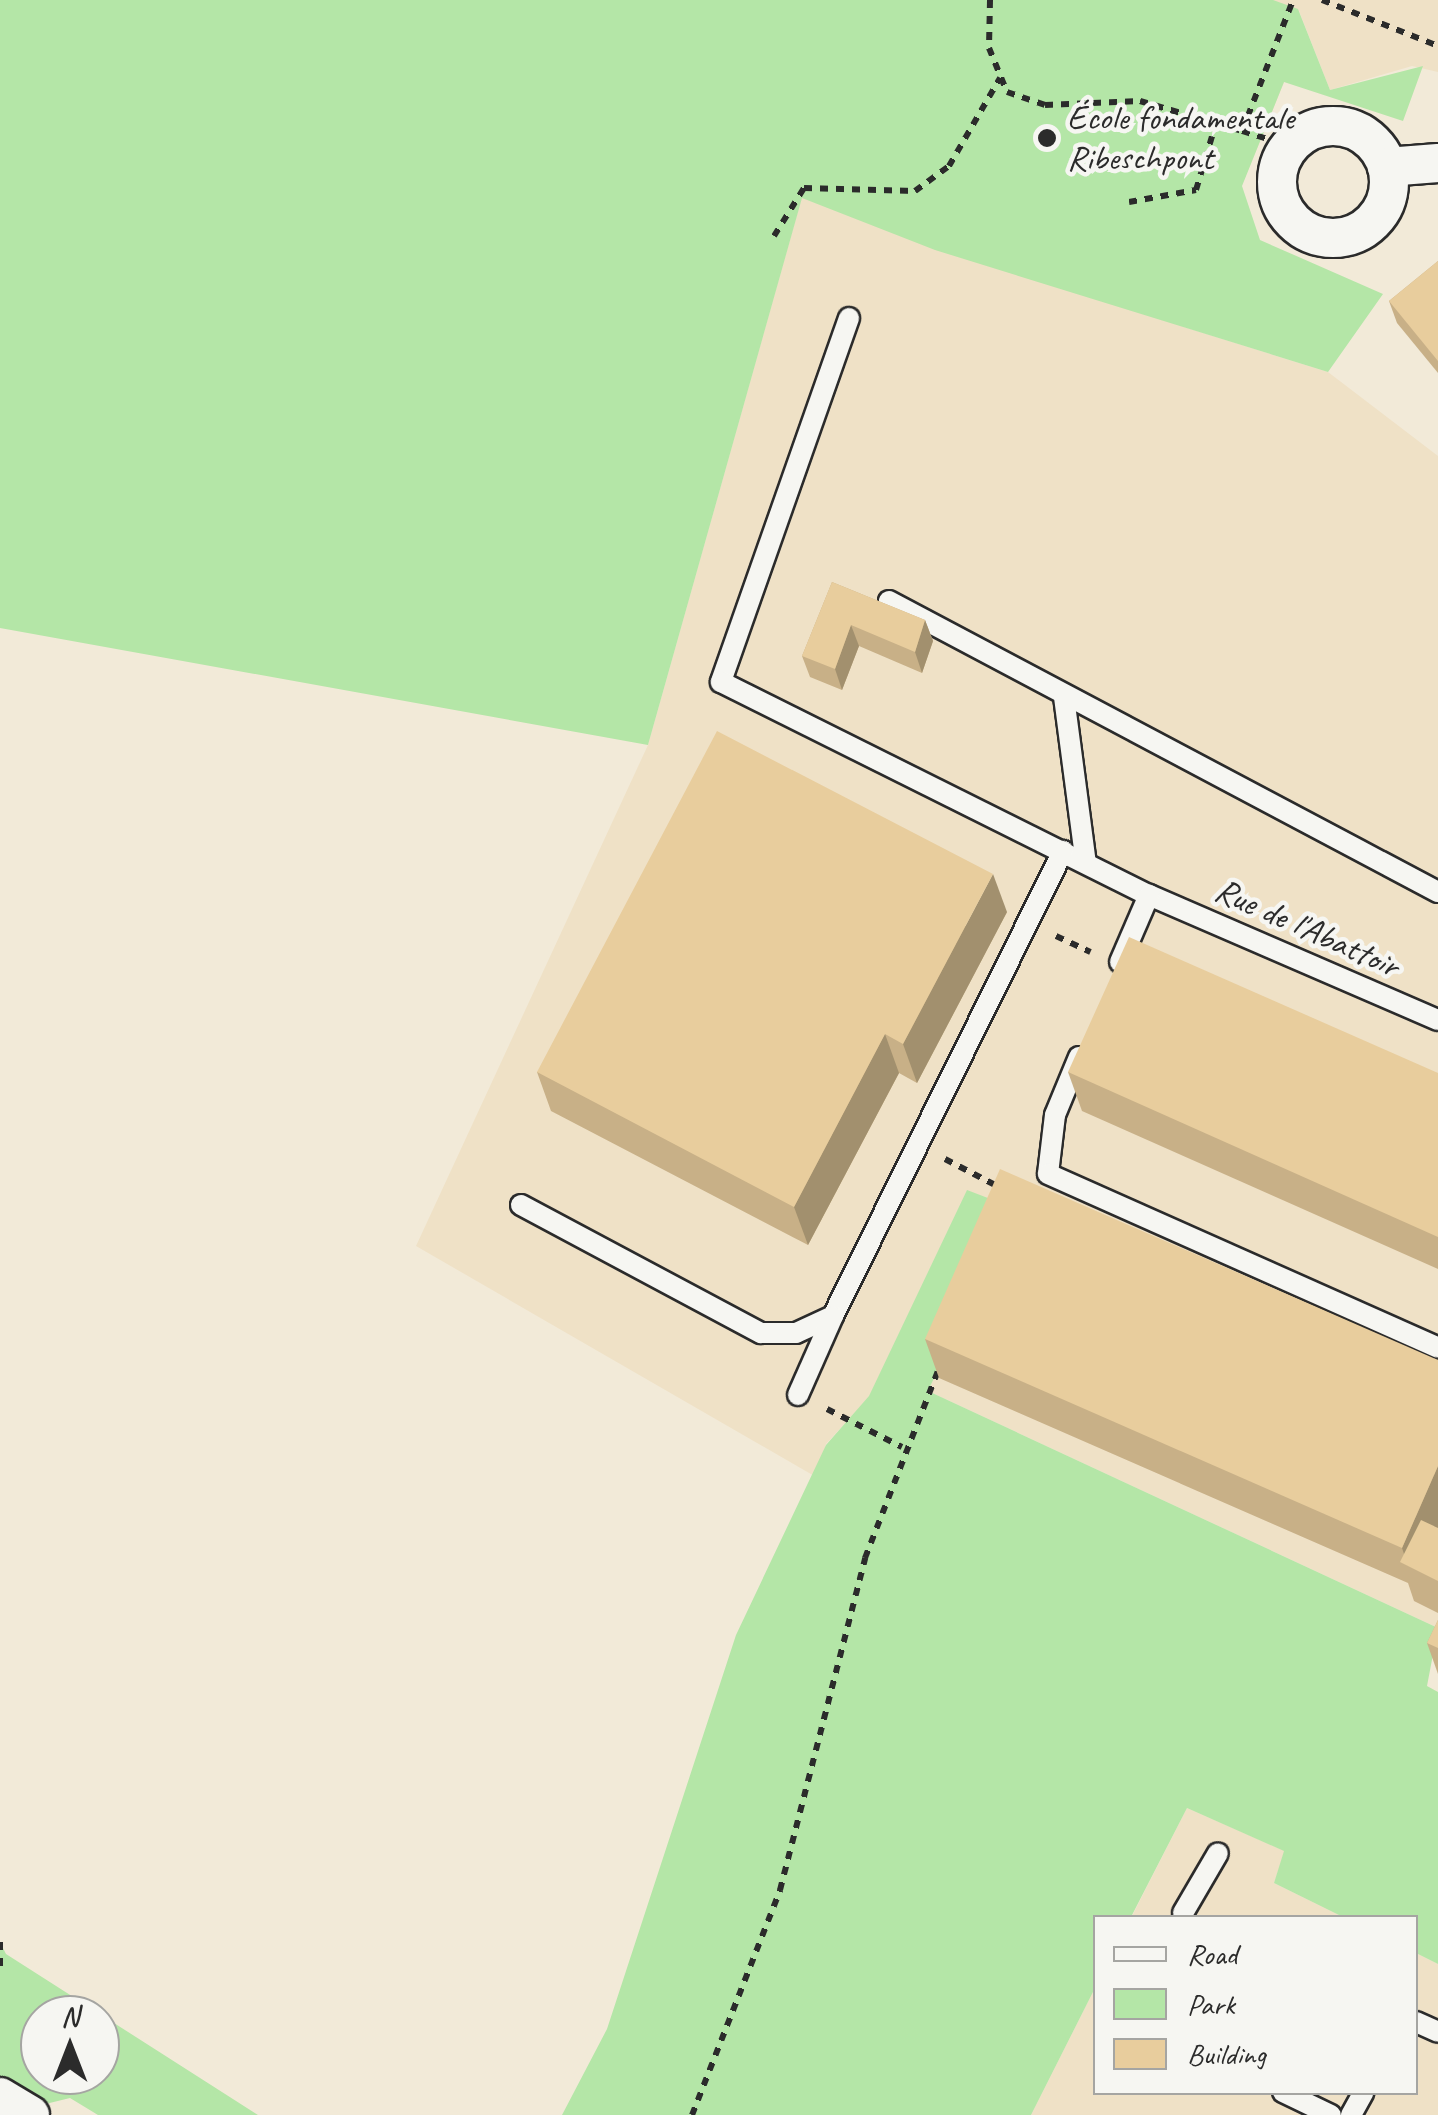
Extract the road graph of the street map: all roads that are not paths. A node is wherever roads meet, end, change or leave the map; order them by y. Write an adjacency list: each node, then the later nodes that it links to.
1 (1438, 163): 2 (street)
2 (1386, 167): 2 (street)
3 (849, 318): 6 (lane, Rue de l'Abattoir)
4 (889, 601): 5 (lane)
5 (1064, 697): 7 (lane); 8 (lane)
6 (1063, 852): 7 (lane, Rue de l'Abattoir); 14 (lane)
7 (1086, 863): 9 (lane, Rue de l'Abattoir)
8 (1438, 892)
9 (1149, 894): 10 (lane); 11 (lane, Rue de l'Abattoir)
10 (1115, 973)
11 (1438, 1020)
12 (1090, 1032): 15 (lane)
13 (521, 1204): 14 (lane)
14 (833, 1316): 16 (lane)
15 (1438, 1348)
16 (798, 1395)
17 (1218, 1853): 18 (lane)
18 (1186, 1915)
19 (1289, 2095): 22 (lane)
20 (0, 2098): 21 (street)
21 (30, 2115)
22 (1332, 2115)

